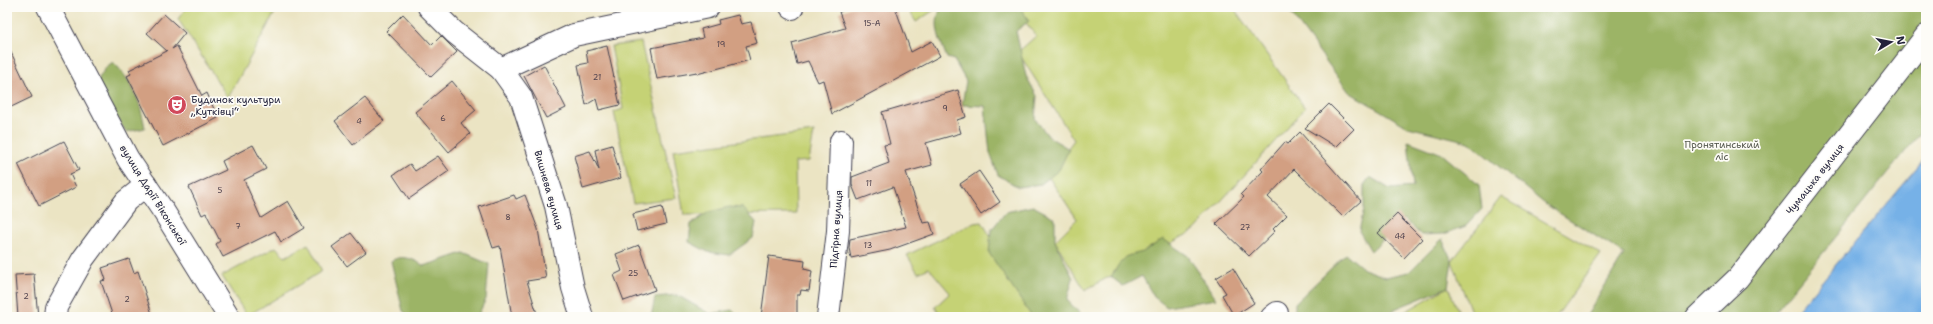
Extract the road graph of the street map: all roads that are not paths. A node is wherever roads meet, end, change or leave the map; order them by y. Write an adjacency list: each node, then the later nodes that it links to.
1 (48, 7): 7 (street, вулиця Дарії Віконської)
2 (429, 7): 5 (street, Вишнева вулиця)
3 (708, 7): 5 (street)
4 (1926, 36): 12 (street, Чумацька вулиця)
5 (501, 69): 10 (street, Вишнева вулиця)
6 (841, 141): 11 (street, Підгірна вулиця)
7 (146, 185): 8 (street); 9 (street, вулиця Дарії Віконської)
8 (54, 317)
9 (229, 317)
10 (582, 317)
11 (828, 317)
12 (1697, 317)

